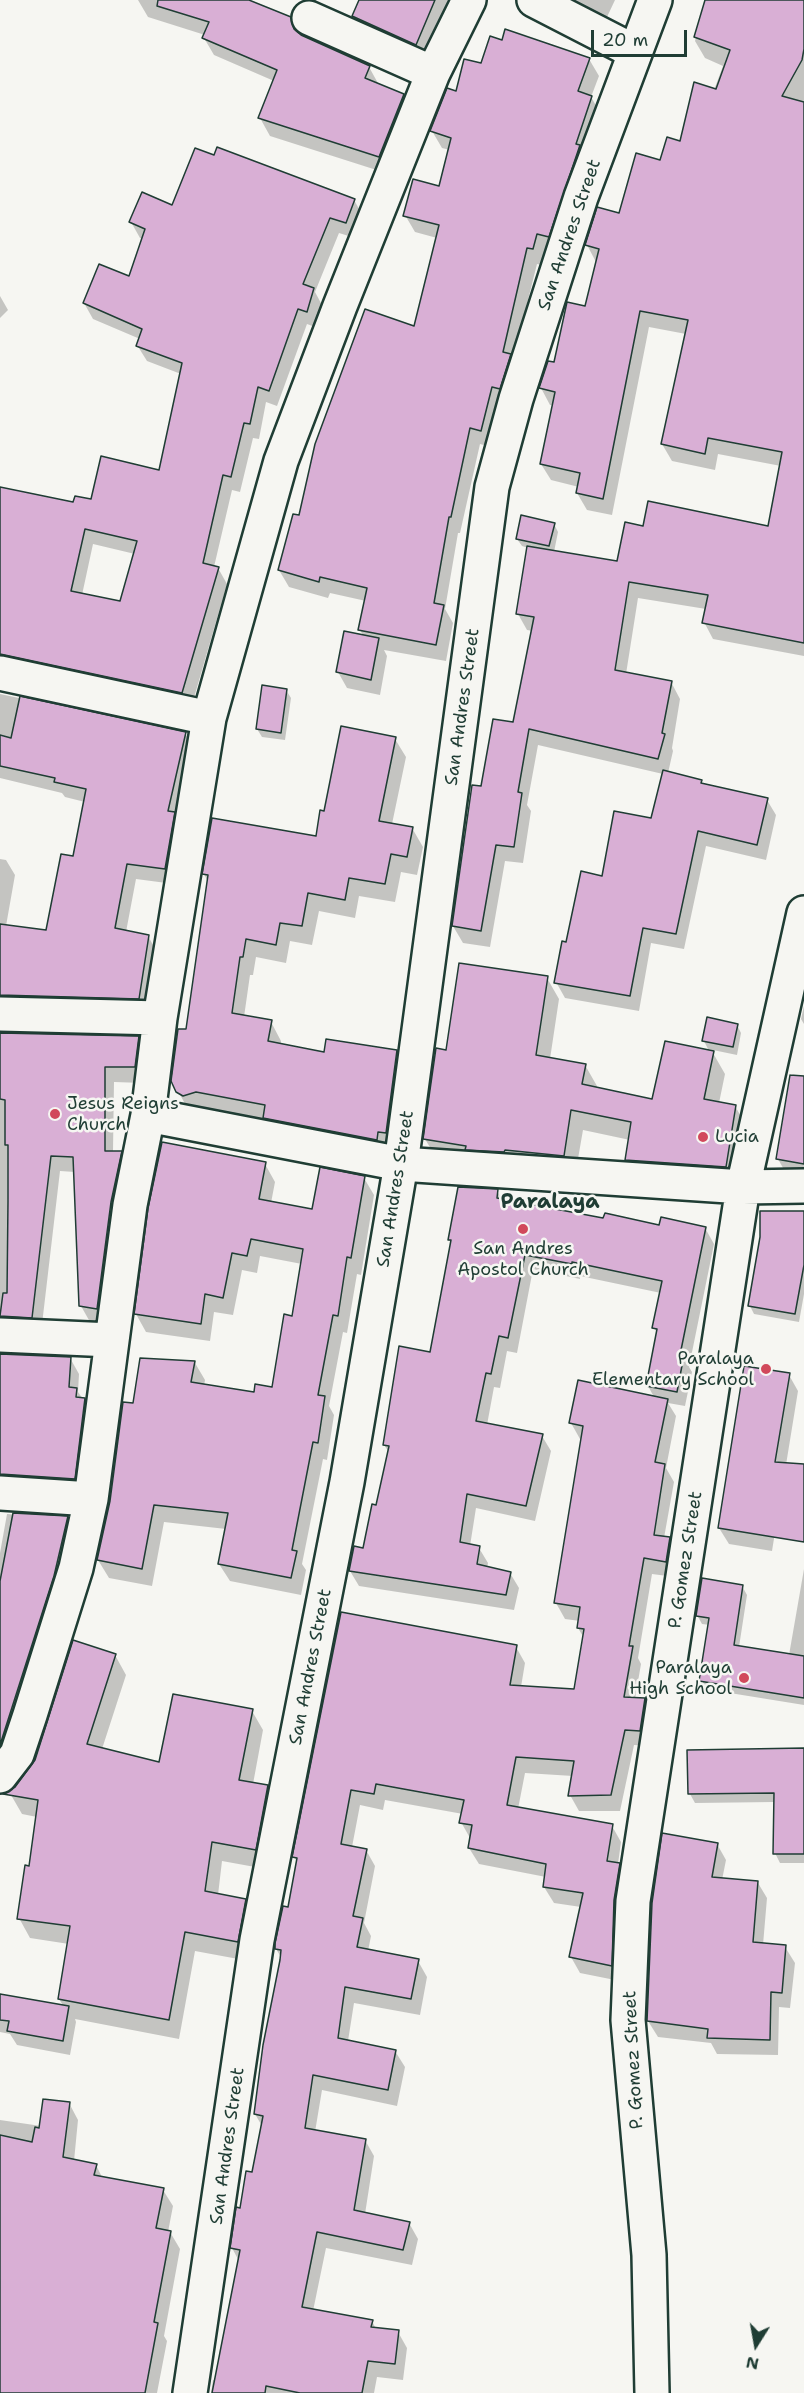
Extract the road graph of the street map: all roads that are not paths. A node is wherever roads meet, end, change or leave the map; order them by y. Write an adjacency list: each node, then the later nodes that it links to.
1 (469, 0): 6 (street)
2 (534, 0): 5 (street)
3 (655, 0): 5 (street, San Andres Street)
4 (309, 18): 6 (street)
5 (635, 52): 13 (street, San Andres Street)
6 (433, 73): 8 (street)
7 (0, 673): 8 (street)
8 (209, 718): 11 (street)
9 (804, 913): 15 (street, P. Gomez Street)
10 (0, 1014): 11 (street)
11 (160, 1018): 12 (street)
12 (148, 1115): 13 (street); 17 (street)
13 (401, 1164): 15 (street); 21 (street, San Andres Street)
14 (804, 1186): 15 (street)
15 (743, 1187): 22 (street, P. Gomez Street)
16 (0, 1335): 17 (street)
17 (111, 1340): 19 (street)
18 (0, 1493): 19 (street)
19 (91, 1499): 20 (street)
20 (0, 1776)
21 (190, 2393)
22 (652, 2393)

